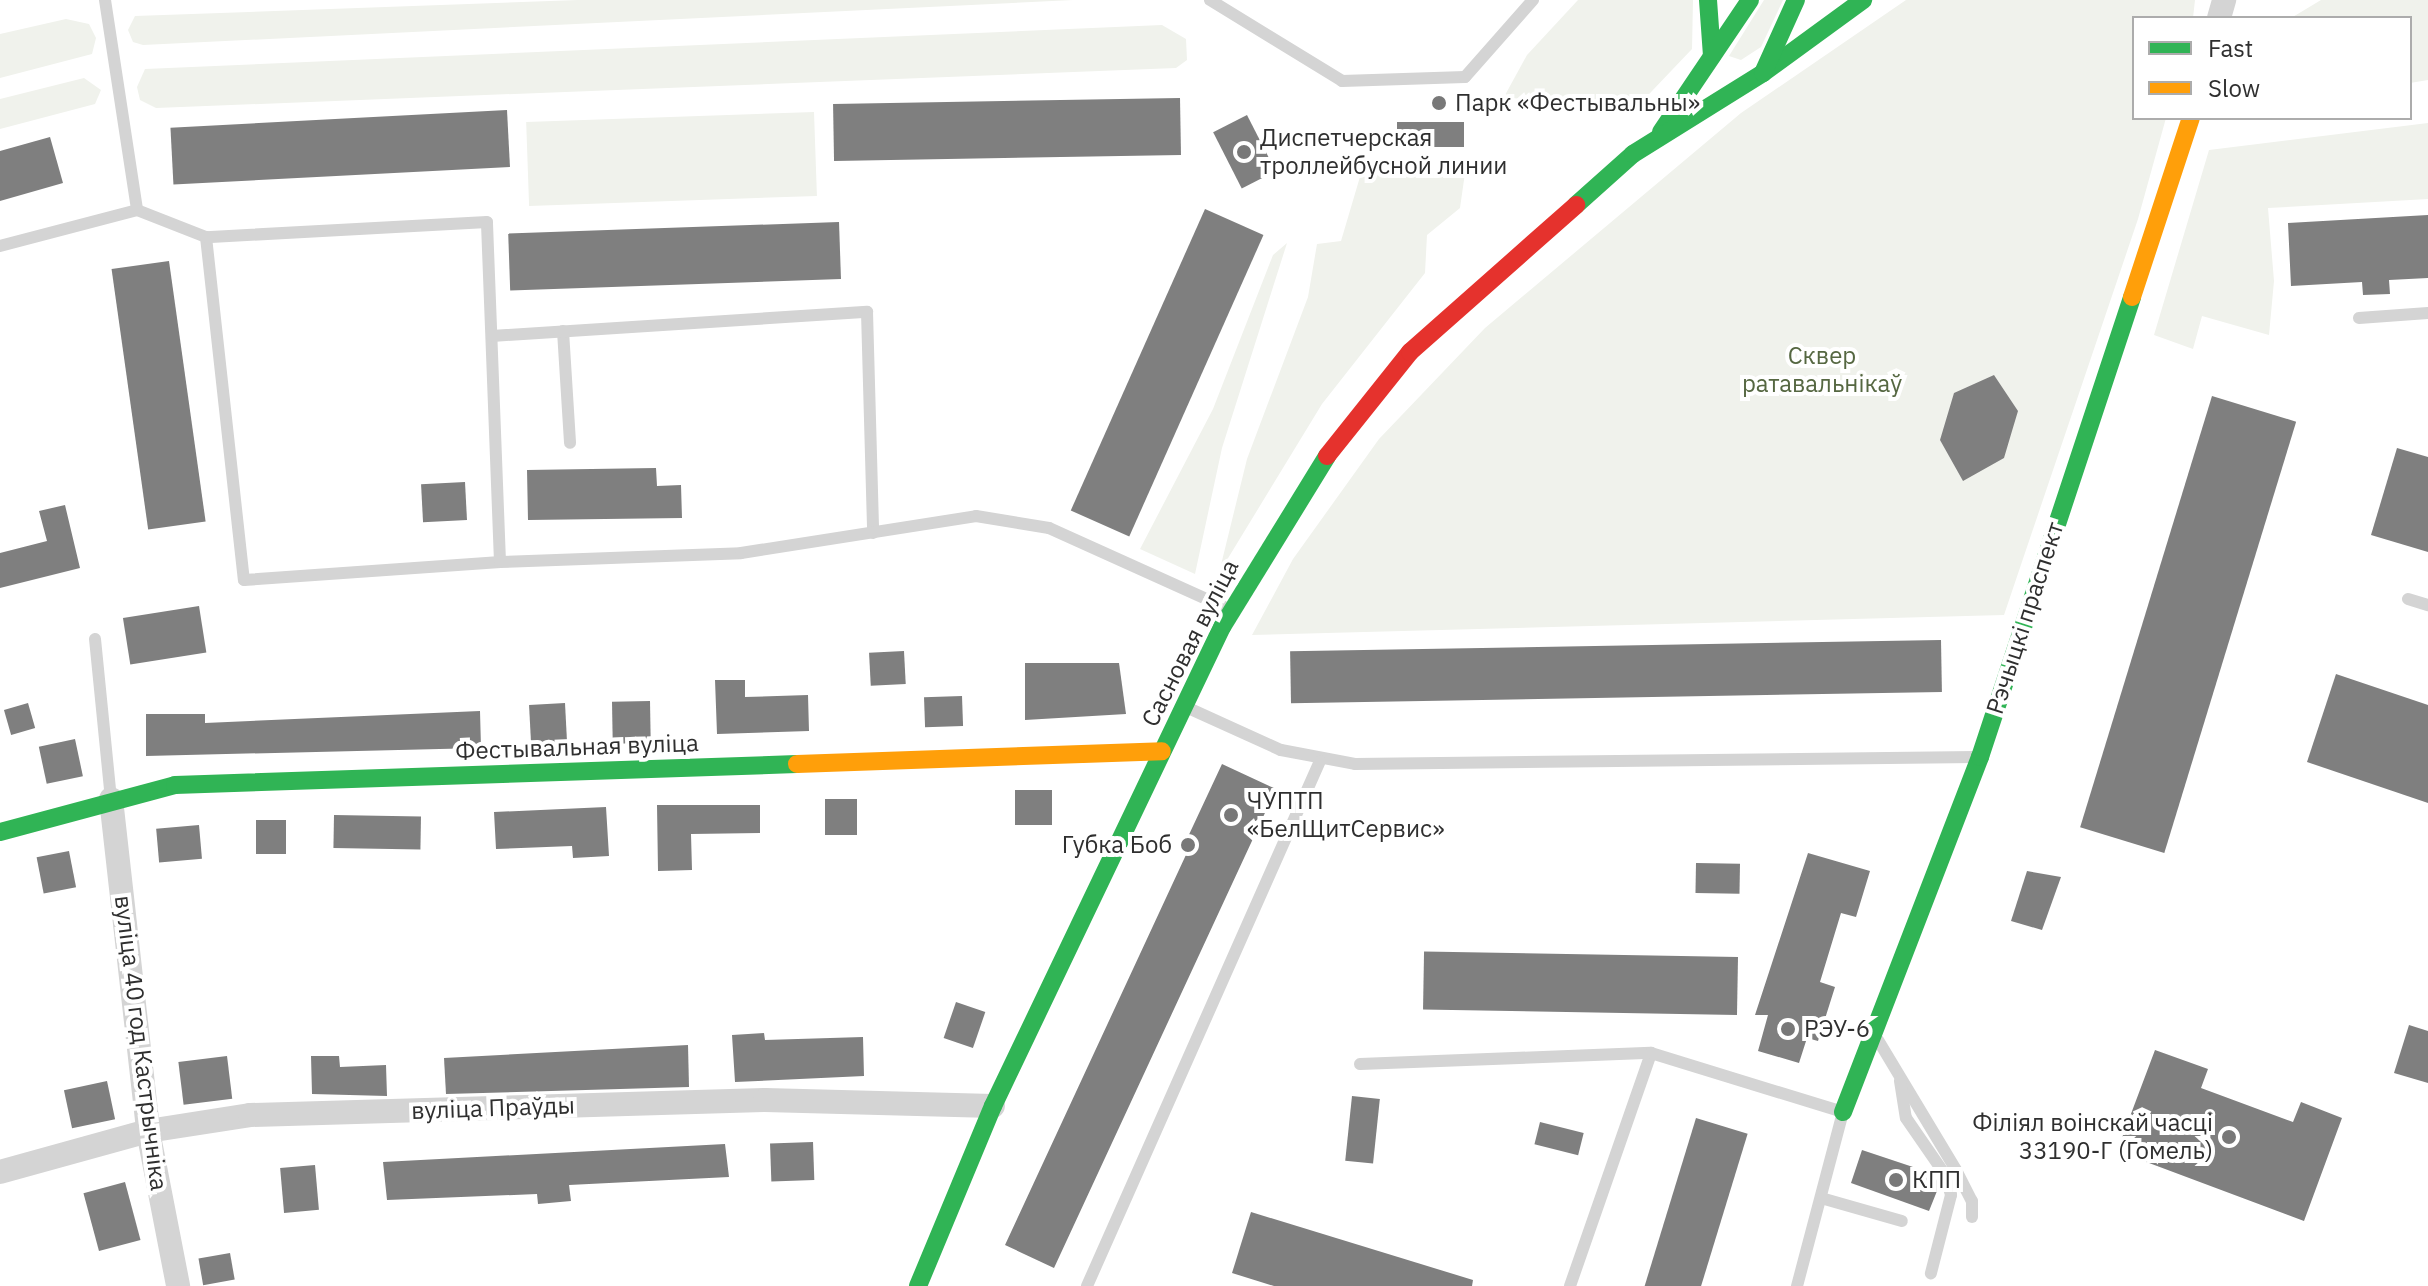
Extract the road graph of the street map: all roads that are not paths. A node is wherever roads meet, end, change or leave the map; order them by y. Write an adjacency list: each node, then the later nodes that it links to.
1 (105, 0): 12 (lane)
2 (1210, 0): 3 (lane)
3 (1533, 0)
4 (1708, 0): 8 (street)
5 (1750, 0): 8 (street, Сасновая вуліца)
6 (1796, 0): 9 (street)
7 (1863, 0): 9 (street, Сасновая вуліца)
8 (1712, 56): 11 (street, Сасновая вуліца)
9 (1763, 73): 11 (street, Сасновая вуліца)
10 (2190, 120): 28 (street, Рэчыцкі праспект)
11 (1661, 132): 24 (street, Сасновая вуліца)
12 (137, 210): 13 (lane); 14 (lane)
13 (206, 237): 18 (lane); 21 (lane)
14 (0, 246)
15 (2428, 313): 16 (lane)
16 (2359, 318)
17 (563, 331): 18 (lane); 19 (lane); 20 (lane)
18 (492, 336): 21 (lane)
19 (570, 443)
20 (873, 533): 21 (lane); 24 (lane)
21 (500, 562)
22 (2408, 599): 23 (lane)
23 (2428, 605)
24 (1232, 610): 26 (street, Сасновая вуліца)
25 (95, 639): 30 (lane)
26 (1184, 706): 27 (street, Сасновая вуліца); 29 (lane)
27 (1162, 751): 30 (street, Фестывальная вуліца); 36 (street, Сасновая вуліца)
28 (1980, 757): 29 (lane); 32 (street, Рэчыцкі праспект)
29 (1320, 761): 46 (lane)
30 (111, 799): 31 (street, Фестывальная вуліца); 38 (street, вуліца 40 год Кастрычніка)
31 (0, 832)
32 (1874, 1033): 35 (lane); 37 (street, Рэчыцкі праспект)
33 (1651, 1053): 34 (lane); 37 (lane); 47 (lane)
34 (1360, 1064)
35 (1900, 1081): 41 (lane); 43 (lane)
36 (993, 1106): 38 (street, вуліца Праўды); 45 (street, Сасновая вуліца)
37 (1843, 1112): 40 (lane)
38 (148, 1131): 39 (street, вуліца Праўды); 44 (street, вуліца 40 год Кастрычніка)
39 (0, 1172)
40 (1821, 1198): 42 (lane); 48 (lane)
41 (1972, 1217)
42 (1902, 1221)
43 (1931, 1273)
44 (178, 1286)
45 (918, 1286)
46 (1087, 1286)
47 (1570, 1286)
48 (1797, 1286)

